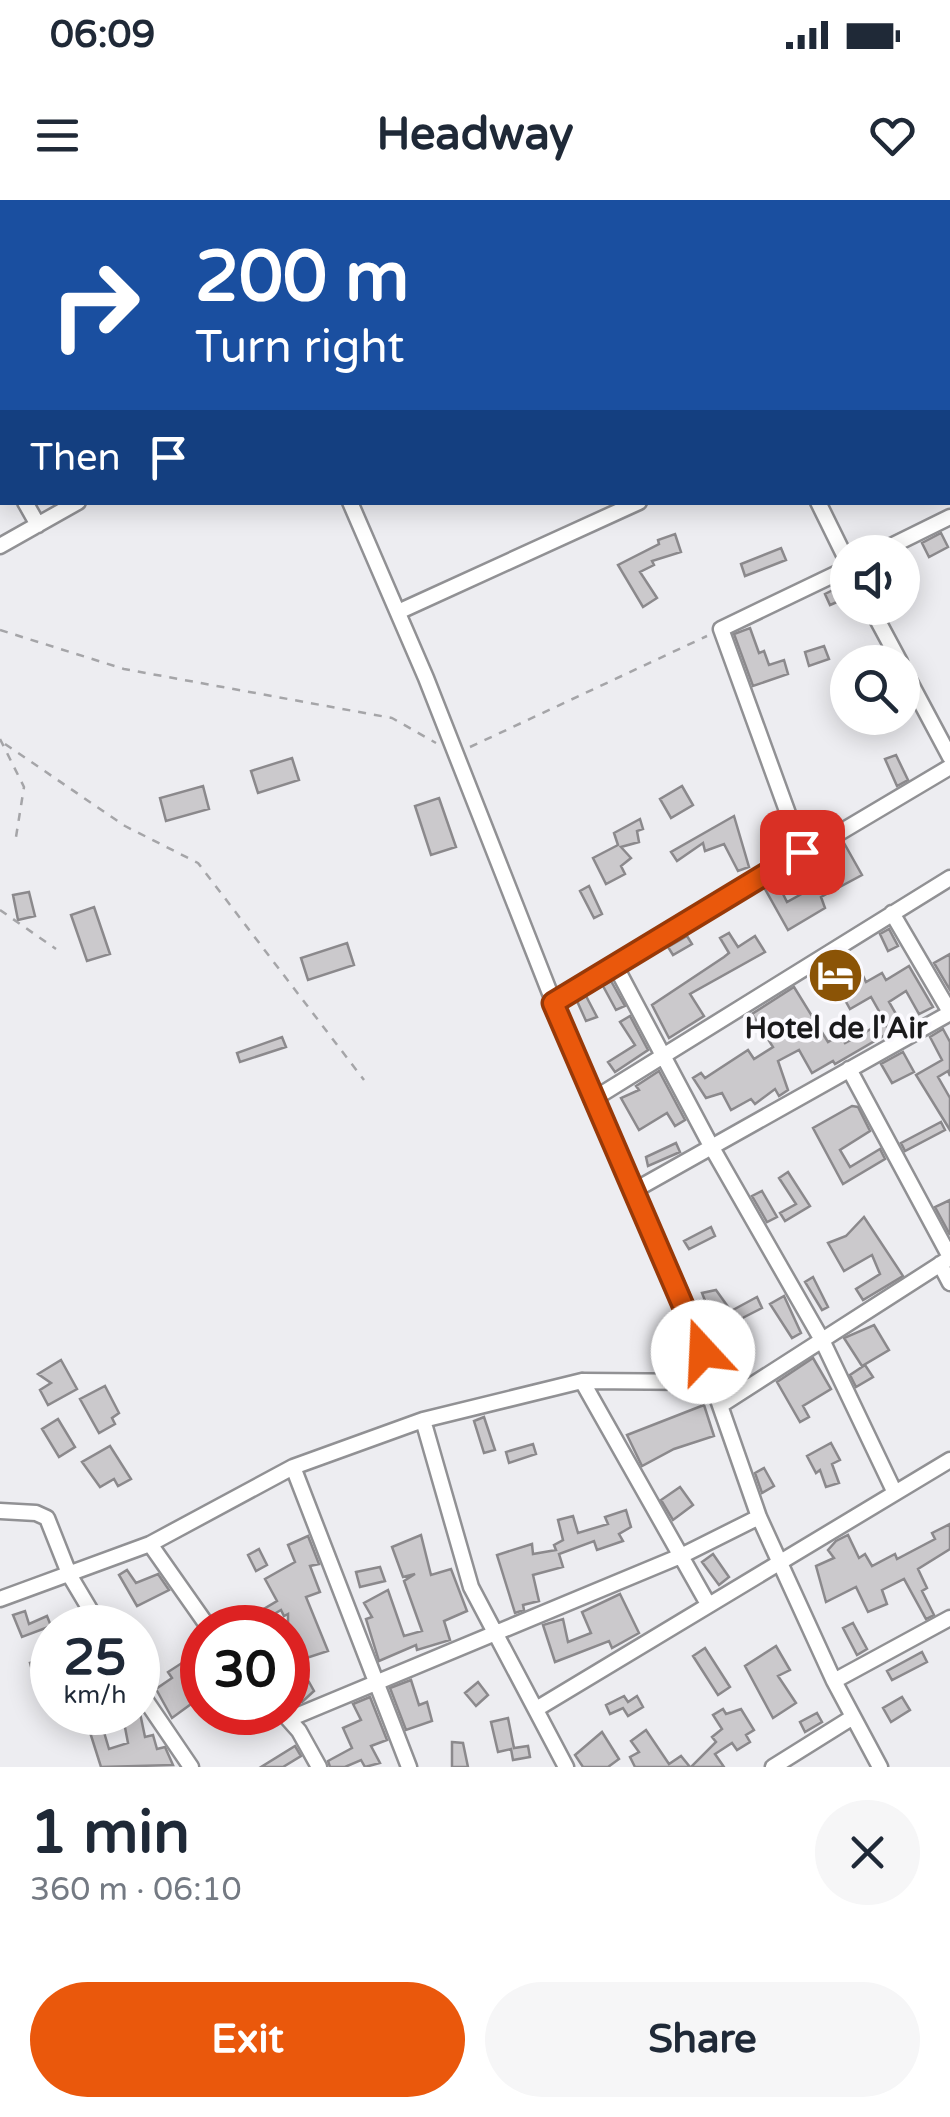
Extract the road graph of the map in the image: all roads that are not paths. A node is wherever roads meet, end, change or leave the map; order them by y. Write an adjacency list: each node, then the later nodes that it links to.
1 (28, 505): 7 (street)
2 (73, 505): 7 (street)
3 (351, 505): 12 (street)
4 (632, 505): 12 (street)
5 (819, 505): 8 (street)
6 (950, 516): 9 (street)
7 (38, 525): 10 (street)
8 (833, 535)
9 (913, 535)
10 (0, 546)
11 (830, 575): 16 (street)
12 (398, 612): 20 (street)
13 (920, 701): 14 (street)
14 (950, 757)
15 (950, 767): 16 (street)
16 (802, 852): 19 (street)
17 (950, 878): 18 (street)
18 (892, 913): 21 (street); 22 (street)
19 (616, 967): 20 (street); 22 (street)
20 (553, 1003): 24 (street)
21 (950, 1013): 23 (street)
22 (663, 1055): 24 (street); 25 (street)
23 (849, 1069): 25 (street); 27 (street)
24 (592, 1100): 26 (street)
25 (711, 1146): 26 (street); 29 (street)
26 (634, 1190): 31 (street)
27 (947, 1260): 28 (street); 29 (street)
28 (950, 1284)
29 (822, 1340): 32 (street); 36 (street)
30 (582, 1381): 31 (street); 33 (street); 40 (street)
31 (714, 1382): 32 (street)
32 (721, 1406): 38 (street)
33 (423, 1420): 35 (street); 48 (street)
34 (950, 1460): 36 (street)
35 (293, 1467): 39 (street); 49 (street)
36 (895, 1493): 41 (street)
37 (0, 1510): 42 (street)
38 (759, 1517): 40 (street); 41 (street)
39 (150, 1544): 42 (street); 46 (street)
40 (684, 1555): 44 (street); 48 (street)
41 (778, 1561): 44 (street); 50 (street)
42 (70, 1576): 43 (street); 45 (street)
43 (0, 1599)
44 (708, 1604): 52 (street)
45 (87, 1605)
46 (193, 1605)
47 (950, 1618): 50 (street)
48 (499, 1634): 49 (street); 52 (street)
49 (379, 1681): 51 (street); 58 (street)
50 (834, 1681): 53 (street)
51 (310, 1707)
52 (538, 1708): 59 (street)
53 (853, 1717): 60 (street); 61 (street)
54 (160, 1721): 56 (street)
55 (298, 1735): 57 (street)
56 (190, 1767)
57 (318, 1767)
58 (409, 1767)
59 (566, 1767)
60 (773, 1767)
61 (880, 1767)

